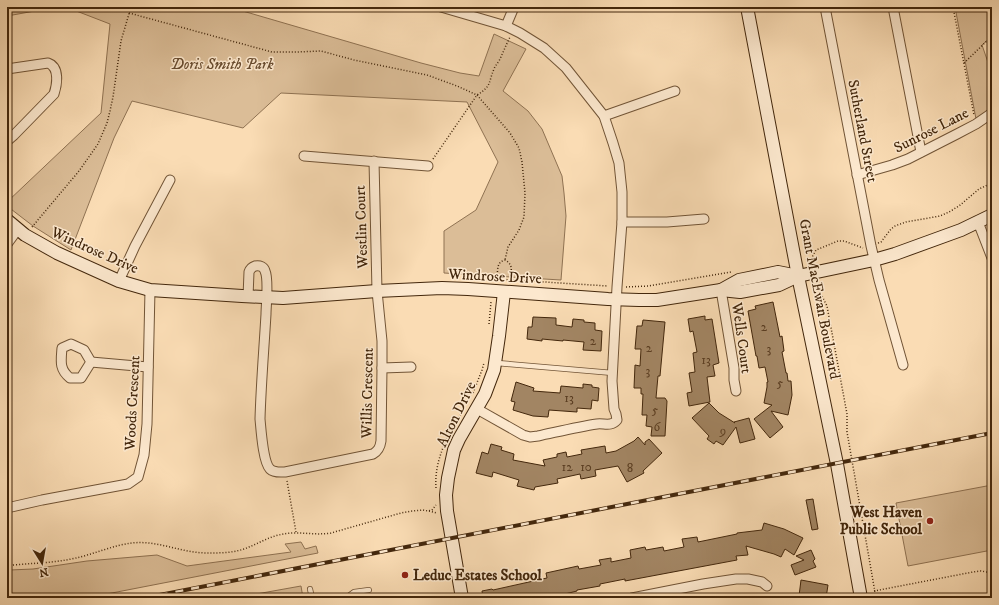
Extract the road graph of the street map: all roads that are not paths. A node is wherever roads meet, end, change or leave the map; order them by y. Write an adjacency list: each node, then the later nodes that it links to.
1 (441, 7): 6 (street)
2 (514, 7): 6 (street)
3 (747, 7): 27 (street, Grant MacEwan Boulevard)
4 (824, 7): 16 (street, Sutherland Street)
5 (893, 7): 12 (street)
6 (510, 28): 10 (street)
7 (7, 69): 11 (street)
8 (675, 91): 10 (street)
9 (992, 113): 12 (street, Sunrose Lane)
10 (604, 116): 21 (street)
11 (7, 141)
12 (921, 152): 16 (street, Sunrose Lane)
13 (304, 156): 14 (street)
14 (374, 161): 15 (street); 31 (street, Westlin Court)
15 (428, 166)
16 (857, 175): 26 (street, Sutherland Street)
17 (170, 180): 28 (street)
18 (992, 215): 22 (street)
19 (704, 219): 21 (street)
20 (7, 220): 23 (street, Windrose Drive)
21 (622, 222): 35 (street)
22 (978, 222): 25 (street); 26 (street)
23 (22, 232): 24 (street); 28 (street, Windrose Drive)
24 (7, 244)
25 (992, 258)
26 (874, 260): 27 (street); 38 (street, Sutherland Street)
27 (798, 276): 30 (street, Windrose Drive); 54 (street, Grant MacEwan Boulevard)
28 (119, 281): 29 (street, Windrose Drive)
29 (150, 290): 33 (street, Windrose Drive); 39 (street, Woods Crescent)
30 (721, 290): 35 (street, Windrose Drive); 43 (street, Wells Court)
31 (377, 291): 32 (street, Windrose Drive); 34 (street, Windrose Drive); 41 (street, Willis Crescent)
32 (498, 291): 35 (street, Windrose Drive); 36 (street, Alton Drive)
33 (248, 297): 34 (street, Windrose Drive); 34 (street)
34 (267, 298): 41 (street, Willis Crescent)
35 (616, 300): 42 (street)
36 (490, 360): 42 (lane); 44 (street, Alton Drive)
37 (91, 362): 39 (street)
38 (903, 365)
39 (148, 367): 45 (street, Woods Crescent)
40 (411, 367): 41 (street)
41 (382, 368)
42 (613, 373): 44 (street)
43 (736, 391)
44 (477, 409): 52 (street, Alton Drive)
45 (7, 508)
46 (767, 586): 49 (street)
47 (310, 589): 50 (lane)
48 (369, 590): 51 (lane)
49 (647, 597): 53 (street)
50 (312, 598)
51 (346, 598)
52 (462, 598)
53 (632, 598)
54 (861, 598)

